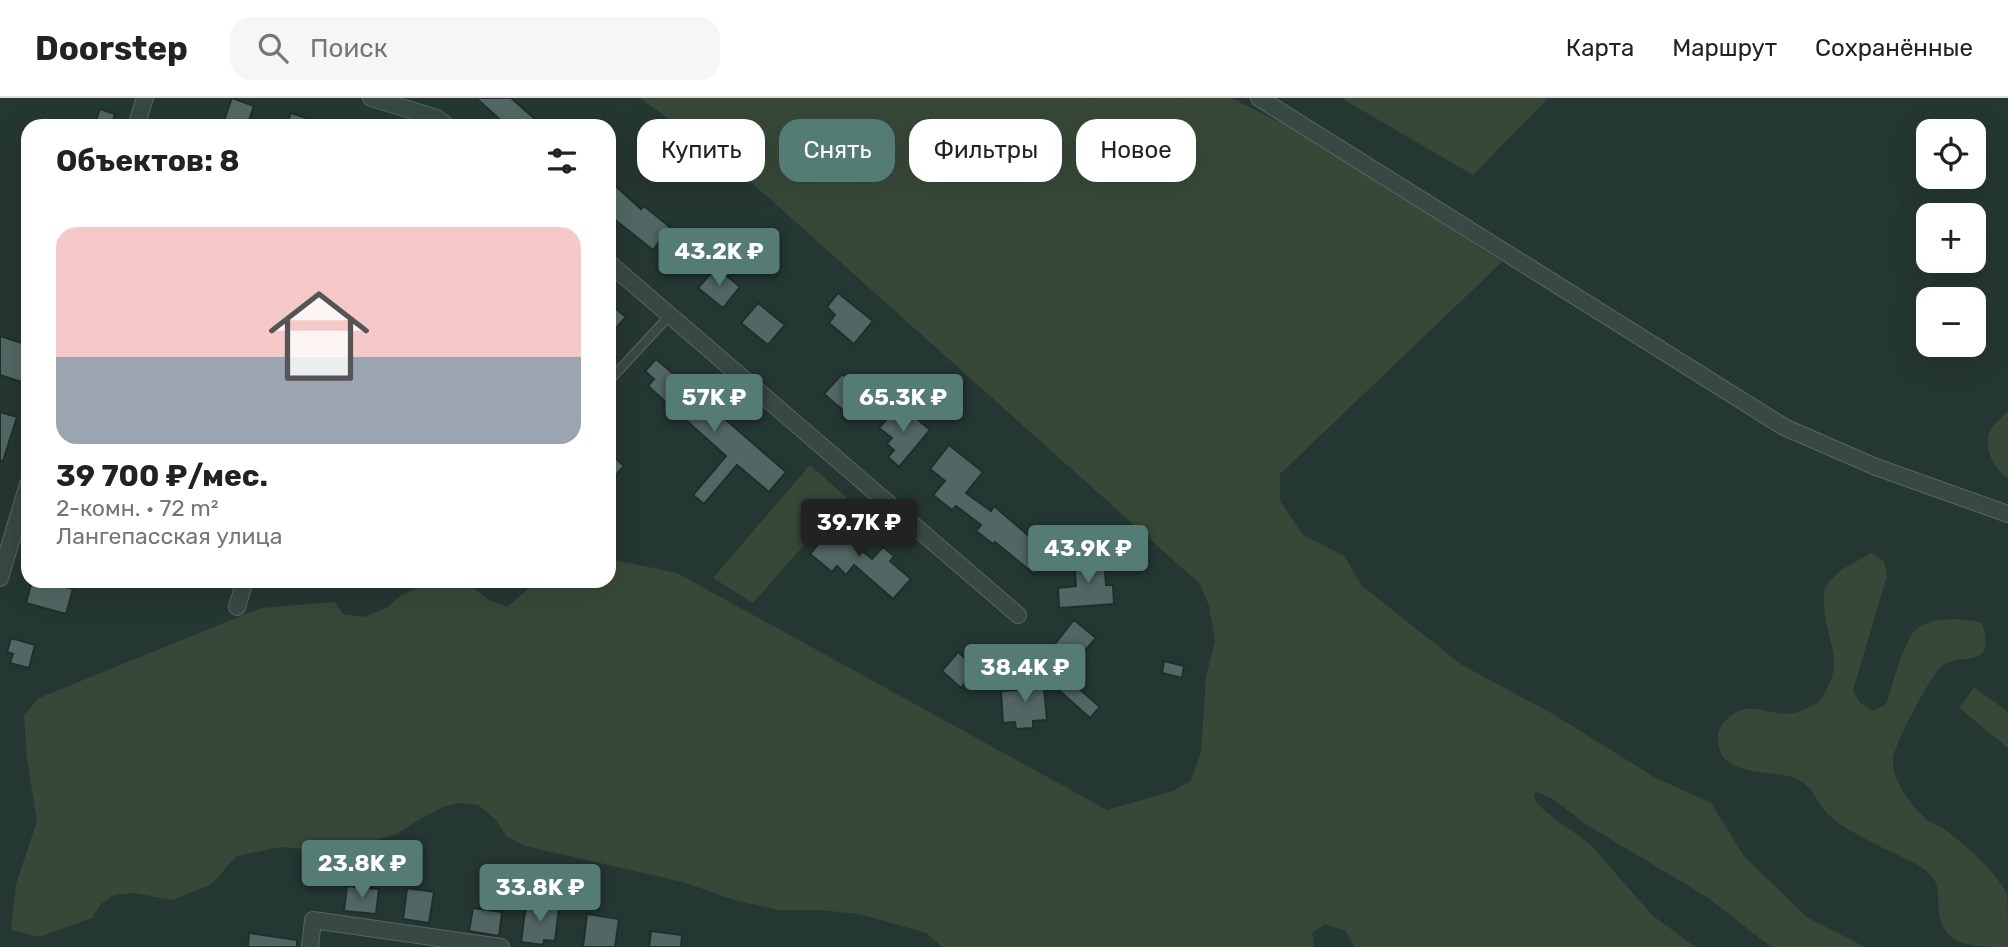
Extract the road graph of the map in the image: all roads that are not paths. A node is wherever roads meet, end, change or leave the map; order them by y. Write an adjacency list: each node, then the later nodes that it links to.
1 (145, 98): 4 (street)
2 (371, 98): 5 (street)
3 (1259, 98): 10 (street)
4 (138, 119)
5 (438, 119)
6 (616, 269): 7 (street)
7 (670, 315): 8 (lane); 14 (street)
8 (616, 374)
9 (21, 508): 11 (street)
10 (2008, 514)
11 (0, 578)
12 (243, 588): 13 (street)
13 (237, 607)
14 (1018, 615)
15 (310, 947): 16 (street)
16 (501, 947)

